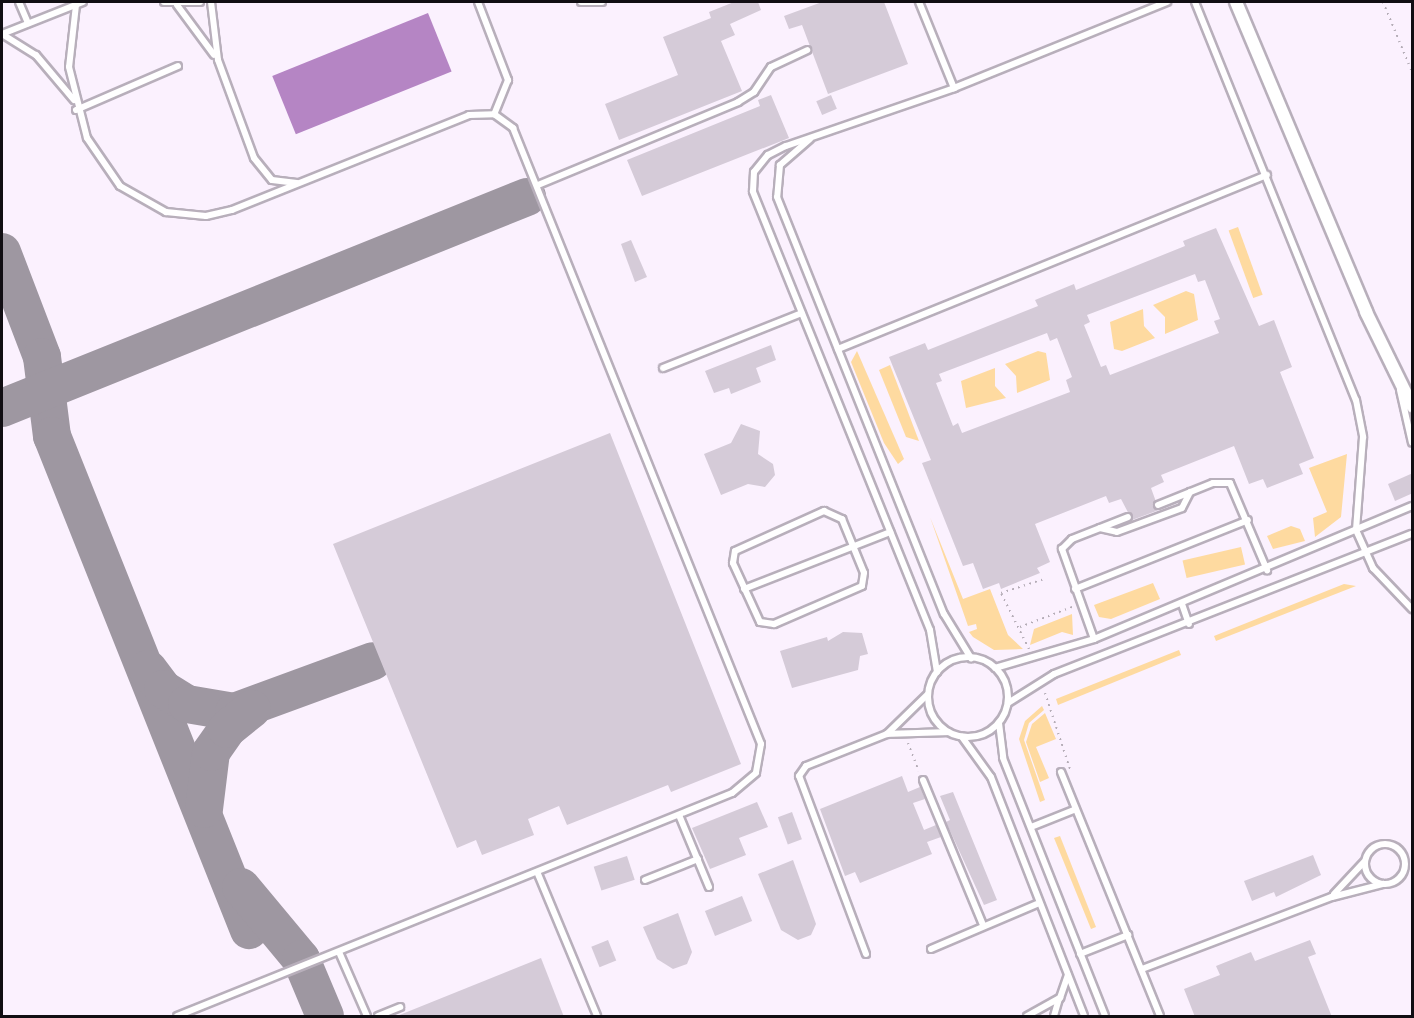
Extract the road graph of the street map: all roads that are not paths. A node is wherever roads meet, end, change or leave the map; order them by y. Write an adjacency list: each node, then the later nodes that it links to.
1 (19, 2): 15 (lane)
2 (83, 2): 13 (lane)
3 (164, 2): 14 (lane)
4 (200, 2): 14 (lane)
5 (211, 2): 18 (lane)
6 (478, 2): 23 (lane)
7 (581, 2): 8 (lane)
8 (602, 2)
9 (919, 2): 20 (lane)
10 (1167, 2): 20 (lane)
11 (1195, 2): 25 (lane)
12 (1236, 2): 31 (street)
13 (76, 4): 15 (lane); 21 (lane)
14 (177, 5): 18 (lane)
15 (28, 23): 16 (lane)
16 (2, 34): 21 (lane)
17 (807, 50): 27 (lane)
18 (218, 60): 26 (lane)
19 (178, 66): 22 (lane)
20 (954, 88): 24 (lane)
21 (74, 100): 22 (lane)
22 (76, 110): 26 (lane)
23 (494, 114): 26 (lane); 27 (lane)
24 (811, 139): 28 (lane); 29 (lane)
25 (1267, 175): 29 (lane); 40 (lane)
26 (305, 182)
27 (538, 185): 64 (lane)
28 (802, 313): 30 (lane); 41 (lane)
29 (838, 349): 52 (lane)
30 (663, 368)
31 (1400, 383): 32 (street); 33 (lane)
32 (1413, 406)
33 (1413, 443)
34 (1190, 492): 35 (lane); 38 (lane); 39 (lane)
35 (1158, 505)
36 (1413, 506): 40 (lane)
37 (1128, 517): 39 (lane)
38 (1248, 520): 45 (lane); 47 (lane)
39 (1100, 528): 47 (lane)
40 (1356, 530): 44 (lane); 45 (lane)
41 (890, 532): 43 (lane); 54 (lane)
42 (1413, 534): 44 (lane)
43 (853, 546): 46 (lane); 46 (lane); 46 (lane)
44 (1365, 554): 49 (lane); 50 (lane)
45 (1267, 570): 48 (lane)
46 (744, 589)
47 (1075, 589): 51 (lane)
48 (1182, 604): 50 (lane); 51 (lane)
49 (1413, 609)
50 (1189, 624): 56 (lane)
51 (1094, 639): 53 (lane)
52 (971, 658): 53 (lane); 54 (lane)
53 (995, 668): 56 (lane)
54 (937, 672): 55 (lane)
55 (928, 694): 58 (lane); 59 (lane)
56 (1008, 703): 57 (lane)
57 (999, 723): 60 (lane); 65 (lane)
58 (948, 732): 59 (lane); 60 (lane)
59 (887, 734): 78 (lane)
60 (962, 737): 73 (lane)
61 (1061, 772): 63 (lane)
62 (923, 780): 74 (lane)
63 (1076, 809): 65 (lane); 75 (lane)
64 (679, 814): 66 (lane); 68 (lane)
65 (1030, 827): 79 (lane)
66 (698, 859): 69 (lane); 71 (lane)
67 (1364, 862): 70 (lane); 70 (lane); 72 (lane)
68 (538, 874): 77 (lane); 87 (lane)
69 (645, 880)
70 (1383, 884): 72 (lane)
71 (709, 887)
72 (1332, 897): 80 (lane)
73 (1037, 904): 74 (lane); 81 (lane)
74 (983, 925): 76 (lane)
75 (1128, 935): 79 (lane); 80 (lane)
76 (931, 949)
77 (339, 952): 84 (lane); 85 (lane)
78 (866, 954)
79 (1080, 954): 91 (lane)
80 (1142, 969): 92 (lane)
81 (1068, 975): 82 (lane); 90 (lane)
82 (1059, 998): 88 (lane); 89 (lane)
83 (399, 1007): 86 (lane)
84 (177, 1017)
85 (367, 1017)
86 (378, 1017)
87 (597, 1017)
88 (1027, 1017)
89 (1054, 1017)
90 (1084, 1017)
91 (1104, 1017)
92 (1160, 1017)

